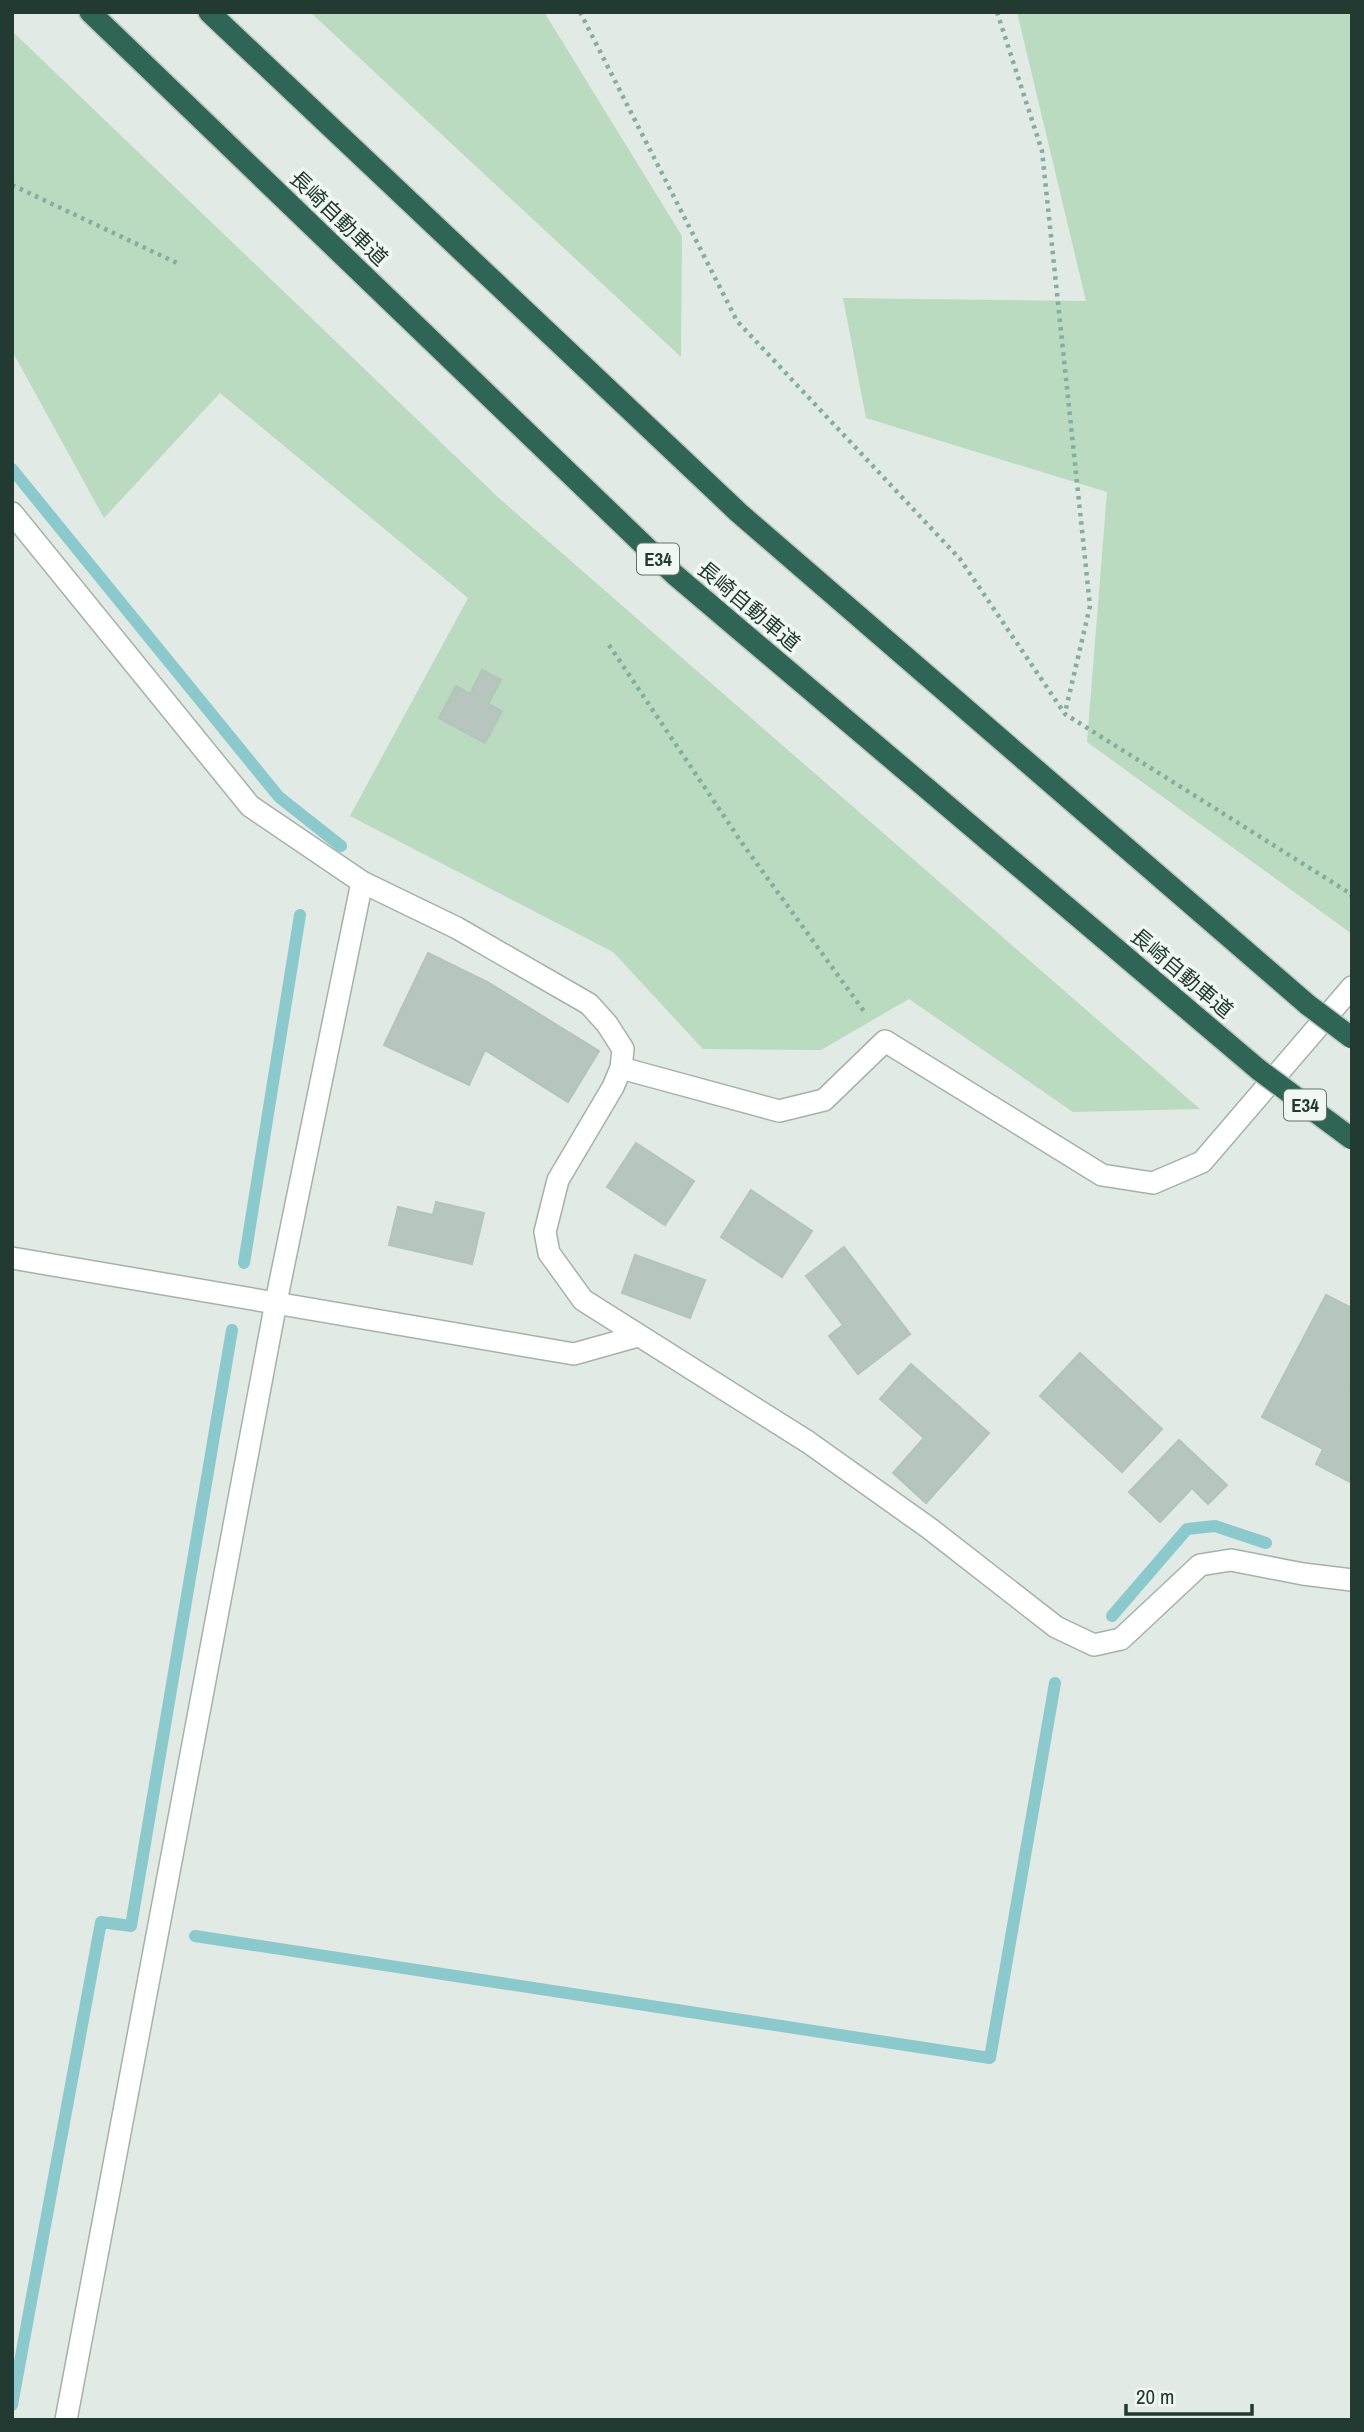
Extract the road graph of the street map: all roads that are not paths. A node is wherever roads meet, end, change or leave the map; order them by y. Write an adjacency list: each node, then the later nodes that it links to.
1 (90, 12): 8 (highway, 長崎自動車道 / E34, bridge)
2 (209, 12): 6 (highway, bridge)
3 (12, 513): 4 (street)
4 (362, 883): 7 (street); 10 (street)
5 (1352, 987): 7 (street)
6 (1352, 1038)
7 (621, 1068): 11 (street)
8 (1352, 1139)
9 (12, 1258): 10 (street)
10 (276, 1302): 11 (street); 13 (street)
11 (638, 1336): 12 (street)
12 (1352, 1580)
13 (66, 2420)

